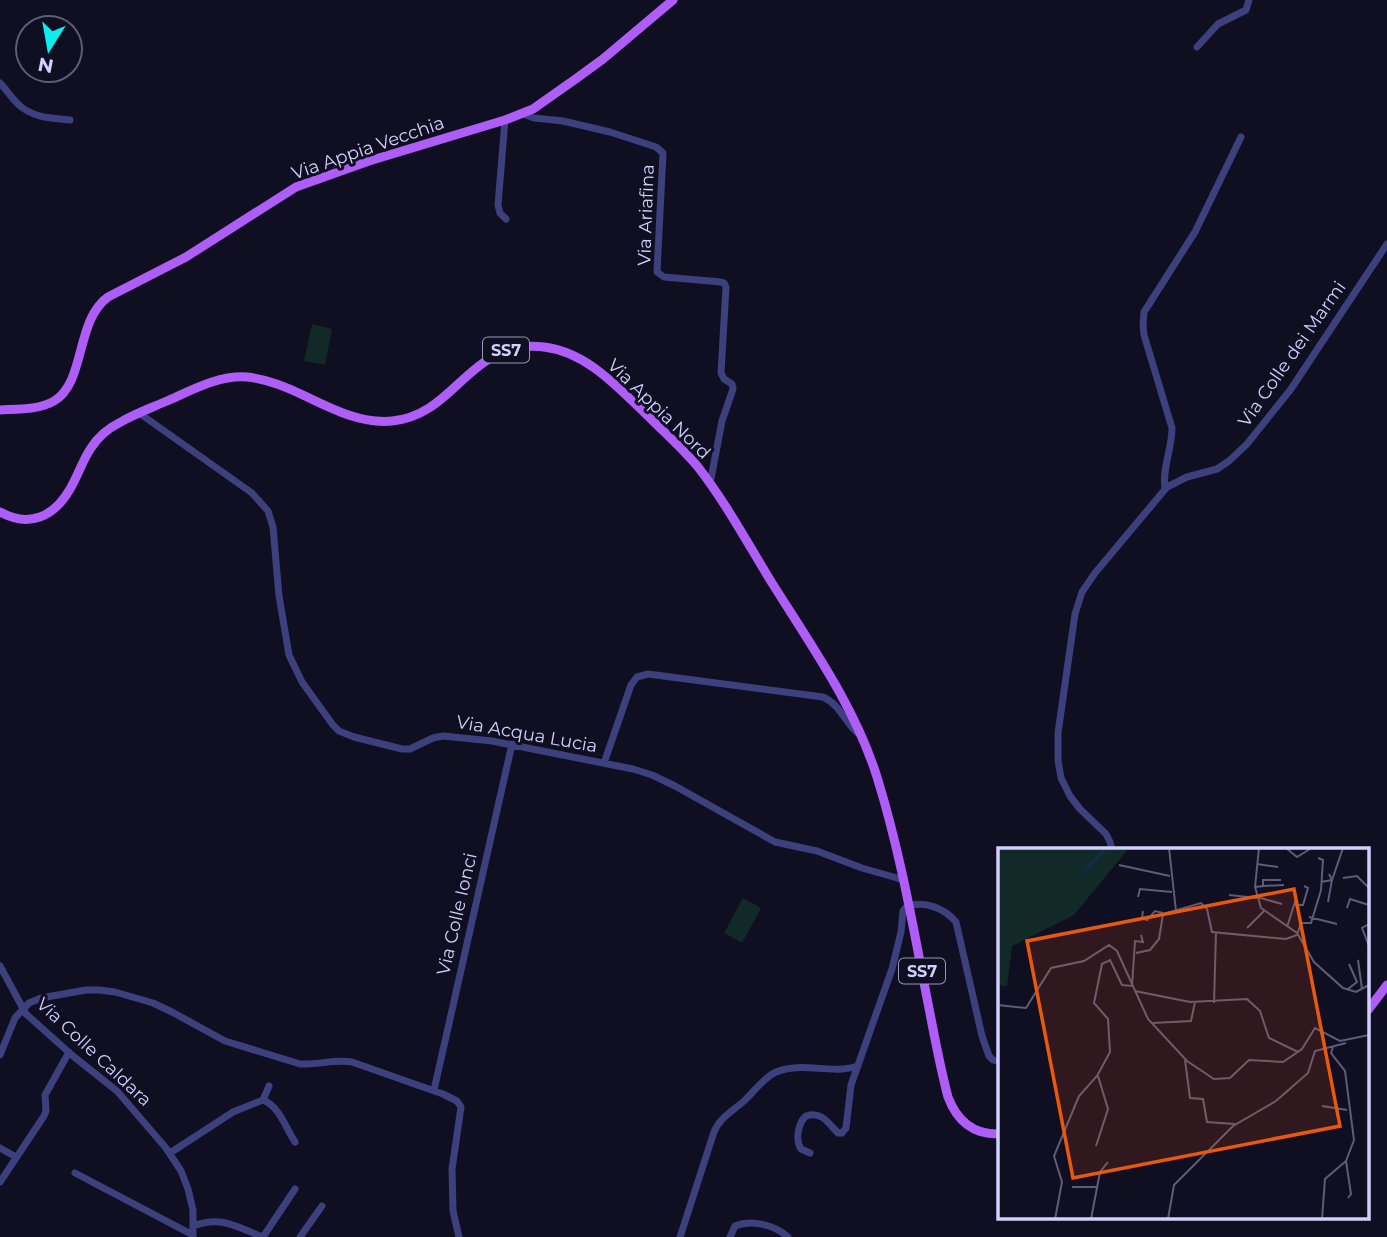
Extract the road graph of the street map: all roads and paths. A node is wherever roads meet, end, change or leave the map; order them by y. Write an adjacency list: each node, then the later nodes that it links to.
1 (673, 0): 5 (main road, Via Appia Vecchia)
2 (1250, 0): 3 (street)
3 (1197, 47)
4 (0, 83): 6 (street)
5 (523, 114): 7 (main road, Via Appia Vecchia); 13 (street, Via Ariafina)
6 (70, 120)
7 (505, 120): 9 (street); 11 (main road, Via Appia Vecchia)
8 (1241, 137): 14 (street)
9 (506, 219)
10 (1387, 244): 14 (street, Via Colle dei Marmi)
11 (0, 410)
12 (139, 413): 13 (main road, Via Appia Nord / SS7); 15 (main road, Via Appia Nord / SS7); 17 (street, Via Acqua Lucia)
13 (710, 484): 16 (main road, Via Appia Nord / SS7)
14 (1166, 488): 19 (street, Via Colle dei Marmi)
15 (0, 512)
16 (863, 737): 18 (street); 20 (main road, Via Appia Nord / SS7)
17 (512, 744): 18 (street, Via Acqua Lucia); 33 (street, Via Colle Ionci)
18 (604, 763): 21 (street, Via Acqua Lucia)
19 (1112, 848)
20 (901, 865): 21 (street); 22 (main road, SS7)
21 (880, 873): 22 (street, Via Acqua Lucia)
22 (904, 880): 23 (main road, SS7)
23 (909, 905): 30 (street); 31 (street); 35 (main road, SS7)
24 (0, 966): 27 (street, Via Colle Caldara)
25 (1387, 985): 26 (main road)
26 (1370, 1007)
27 (23, 1009): 28 (street, Via Colle Caldara); 29 (street); 33 (street)
28 (69, 1052): 38 (street, Via Colle Caldara); 40 (street)
29 (0, 1055)
30 (998, 1061)
31 (858, 1066): 39 (street); 50 (street)
32 (269, 1086): 34 (street)
33 (434, 1090): 49 (street)
34 (263, 1100): 36 (street); 38 (street)
35 (998, 1134)
36 (295, 1142)
37 (0, 1147): 40 (street)
38 (170, 1153): 45 (street, Via Colle Caldara)
39 (810, 1153)
40 (16, 1157): 42 (street)
41 (75, 1172): 46 (street)
42 (0, 1182)
43 (295, 1189): 47 (street)
44 (322, 1206): 48 (street)
45 (193, 1226): 46 (street, Via Colle Caldara); 47 (street)
46 (193, 1236)
47 (263, 1237)
48 (300, 1237)
49 (459, 1237)
50 (680, 1237)
51 (730, 1237): 52 (street)
52 (788, 1237)

